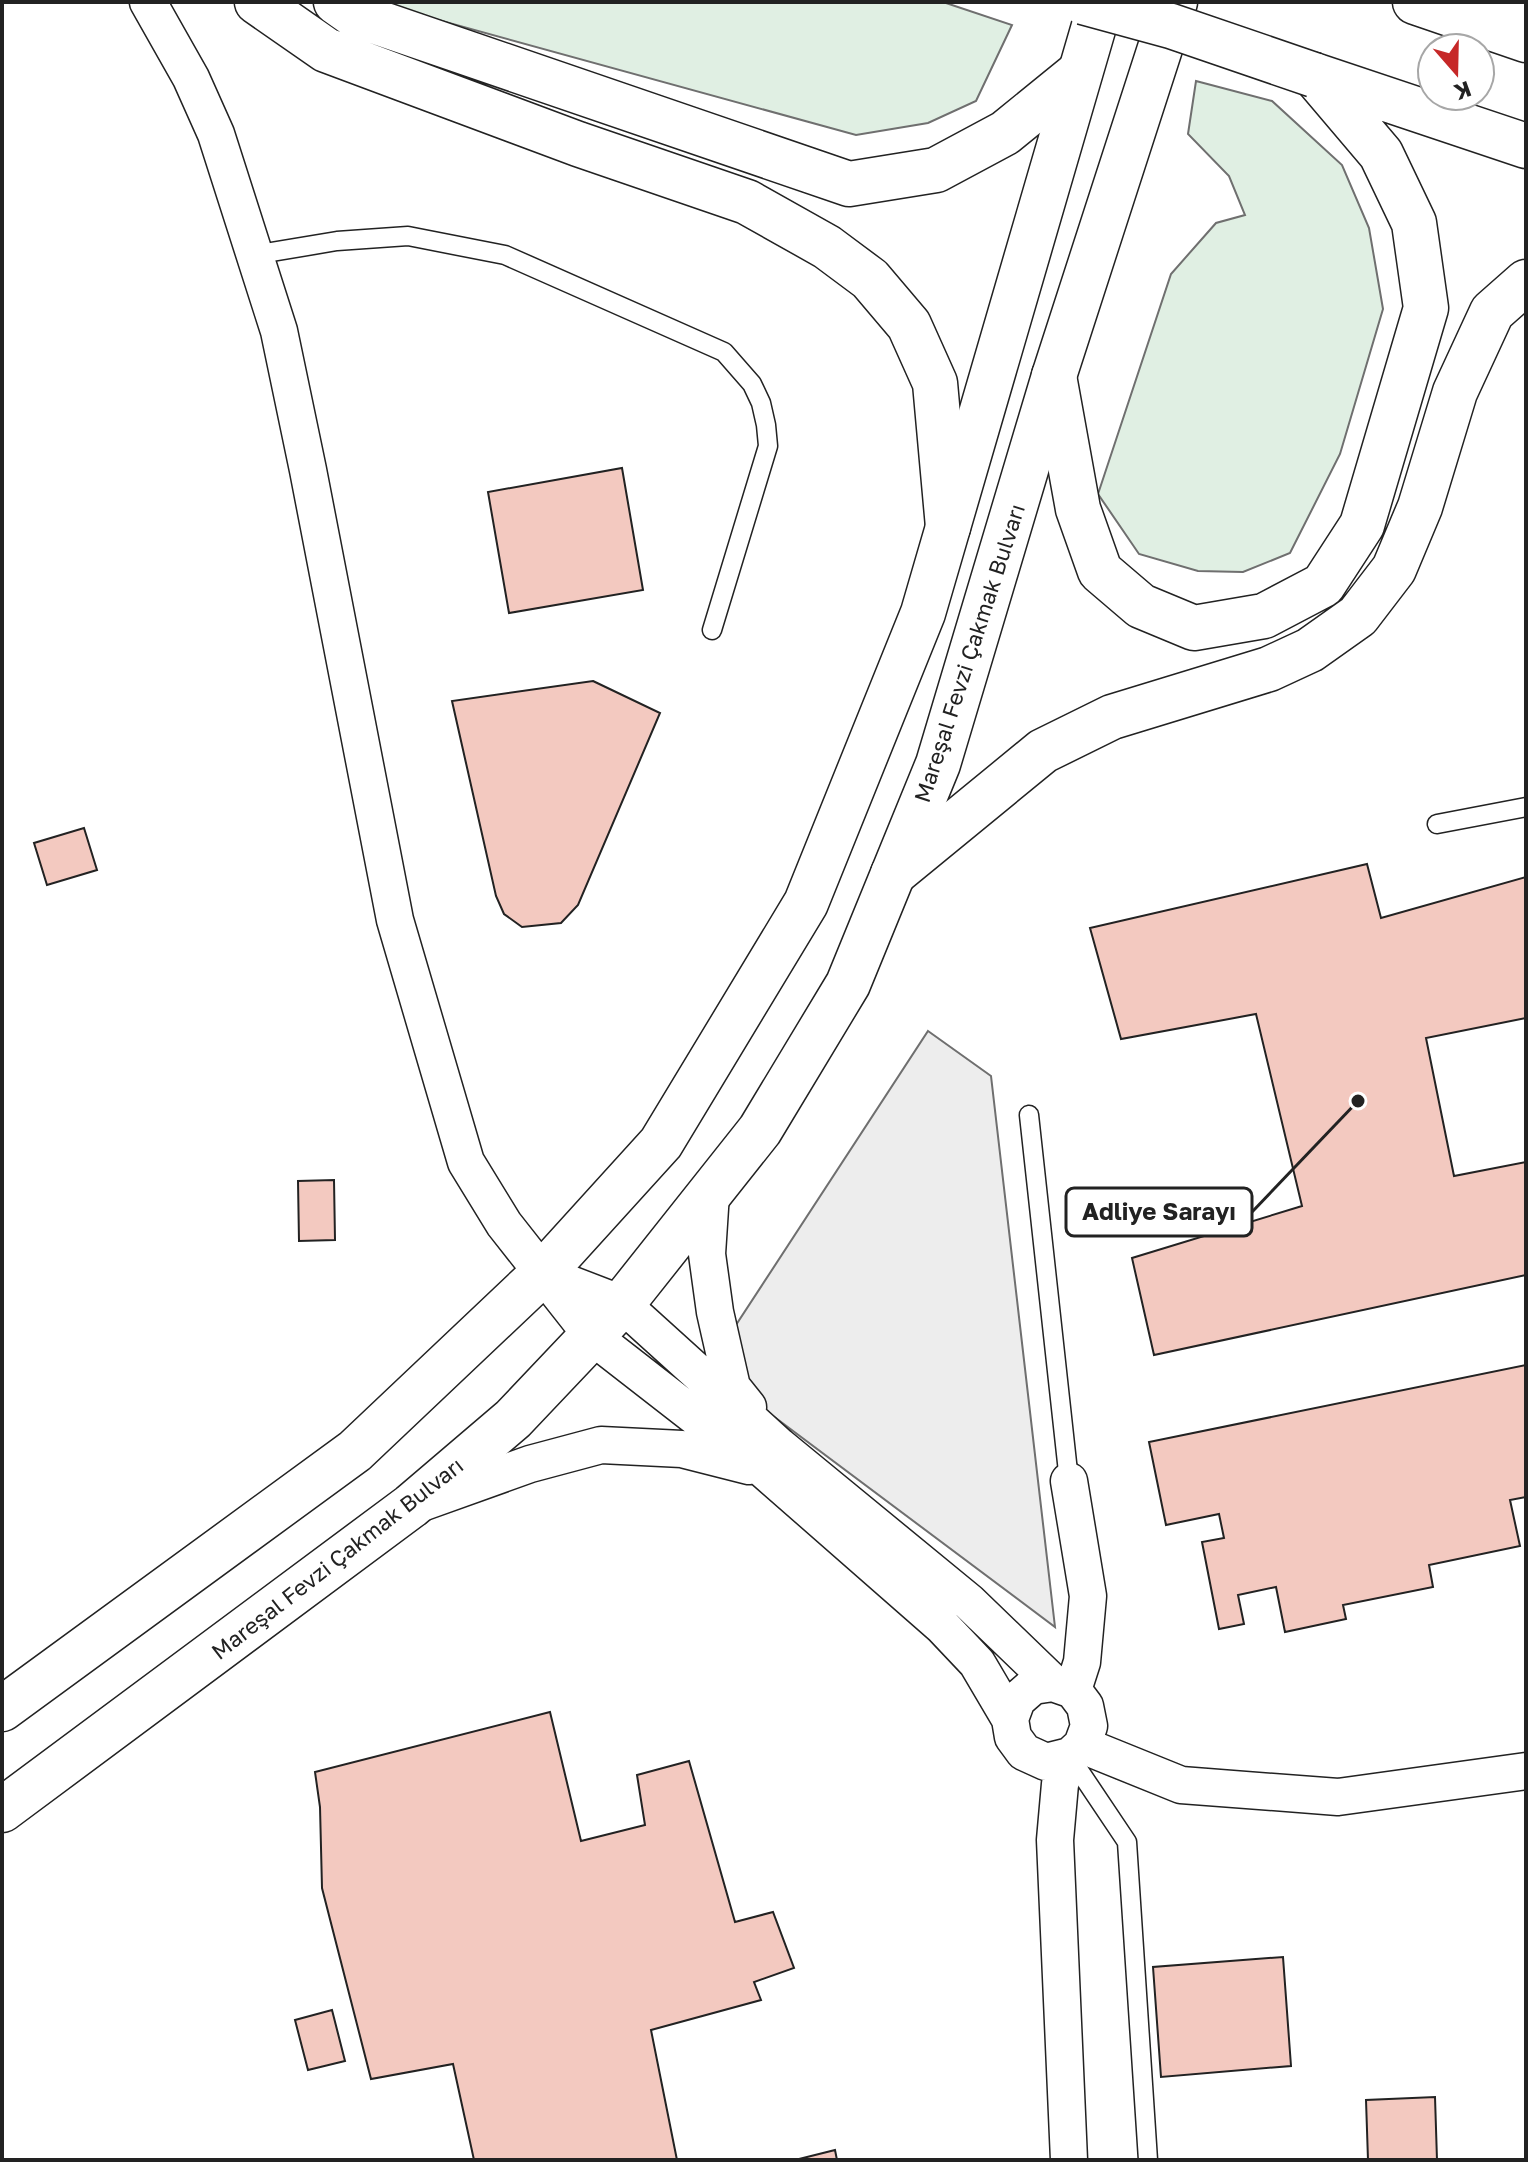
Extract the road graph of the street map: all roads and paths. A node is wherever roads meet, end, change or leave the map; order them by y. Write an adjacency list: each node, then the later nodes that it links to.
1 (148, 2): 14 (street)
2 (257, 2): 17 (main road)
3 (336, 2): 11 (main road)
4 (1083, 2): 12 (main road, bridge)
5 (1101, 2): 11 (main road)
6 (1175, 2): 16 (main road, Mareşal Fevzi Çakmak Bulvarı)
7 (1415, 2): 9 (main road)
8 (1526, 3): 9 (main road)
9 (1464, 19): 10 (main road)
10 (1526, 40)
11 (1080, 72): 17 (main road)
12 (1314, 75): 13 (main road); 16 (main road)
13 (1526, 146)
14 (254, 255): 18 (lane); 24 (street)
15 (1526, 282): 21 (main road)
16 (1054, 376): 21 (main road, Mareşal Fevzi Çakmak Bulvarı)
17 (948, 527): 24 (main road)
18 (712, 630)
19 (1526, 807): 20 (lane)
20 (1437, 824)
21 (893, 874): 23 (main road, Mareşal Fevzi Çakmak Bulvarı)
22 (1029, 1115): 28 (lane)
23 (711, 1193): 25 (main road, Mareşal Fevzi Çakmak Bulvarı); 27 (street)
24 (543, 1273): 25 (street); 26 (street); 31 (main road)
25 (622, 1304): 26 (main road, Mareşal Fevzi Çakmak Bulvarı); 27 (street)
26 (593, 1337): 27 (street); 29 (main road, Mareşal Fevzi Çakmak Bulvarı)
27 (771, 1458): 29 (street); 30 (street); 32 (street)
28 (1069, 1481): 30 (street)
29 (411, 1506): 36 (main road, Mareşal Fevzi Çakmak Bulvarı)
30 (1063, 1687): 32 (street); 33 (street)
31 (2, 1709)
32 (1010, 1719): 34 (street)
33 (1076, 1750): 34 (street); 35 (street); 37 (street); 39 (lane)
34 (1024, 1752): 37 (street)
35 (1526, 1771)
36 (2, 1810)
37 (1055, 1840): 38 (street)
38 (1069, 2160)
39 (1148, 2160)

